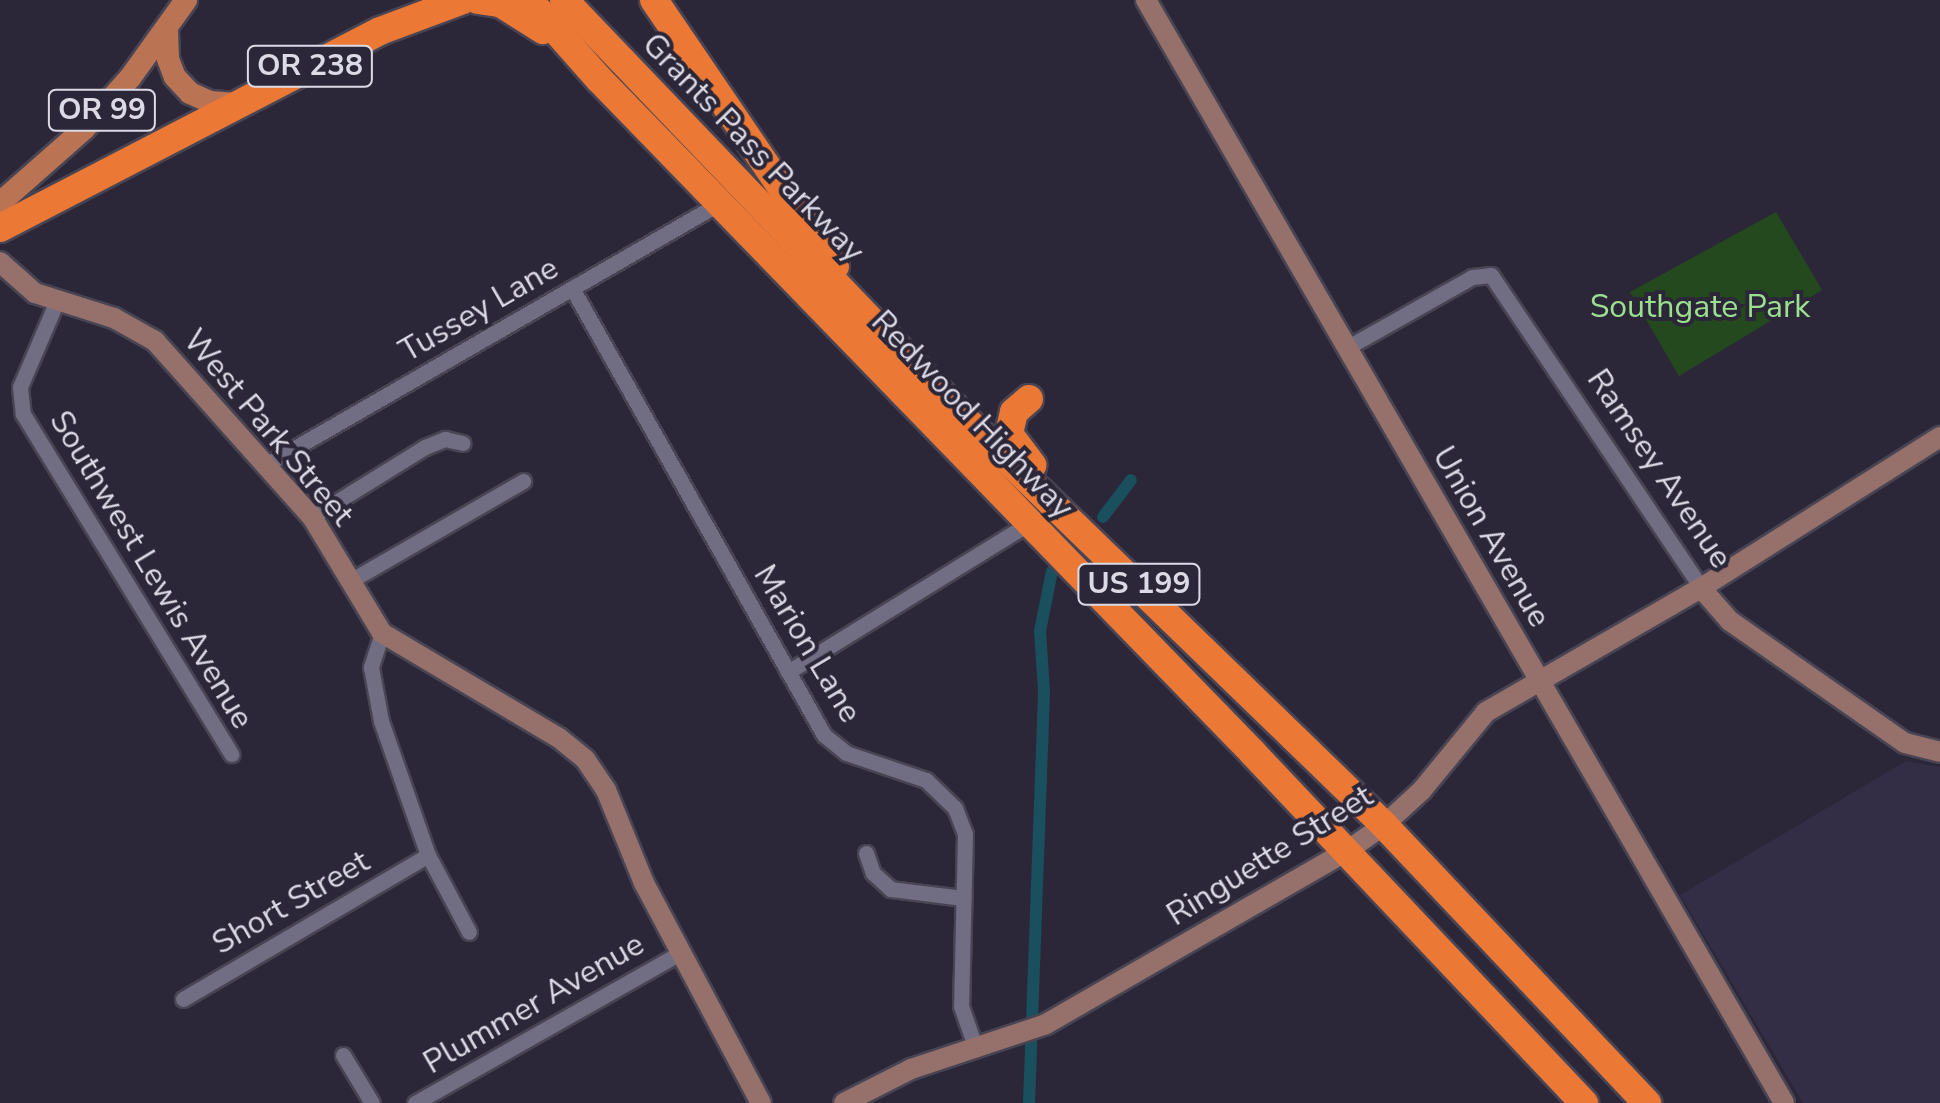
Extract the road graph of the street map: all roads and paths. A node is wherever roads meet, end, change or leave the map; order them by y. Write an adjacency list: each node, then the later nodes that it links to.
1 (186, 0): 9 (main road, OR 99)
2 (432, 0): 10 (main road, OR 238)
3 (462, 0): 10 (highway)
4 (478, 0): 11 (highway)
5 (529, 0): 11 (highway, Grants Pass Parkway / US 199)
6 (564, 0): 19 (highway, Grants Pass Parkway / US 199)
7 (654, 0): 19 (highway)
8 (1146, 0): 20 (street, Union Avenue)
9 (167, 30): 12 (main road); 13 (main road, OR 99)
10 (380, 31): 12 (highway, OR 238)
11 (600, 79): 14 (highway, Redwood Highway / US 199)
12 (240, 104): 15 (highway, OR 238)
13 (0, 203)
14 (718, 204): 17 (street, Tussey Lane); 27 (highway, Redwood Highway / US 199)
15 (0, 228)
16 (0, 262): 18 (street, West Park Street)
17 (572, 288): 24 (street, Tussey Lane); 32 (street, Marion Lane)
18 (56, 303): 24 (street, West Park Street); 35 (street, Southwest Lewis Avenue)
19 (892, 344): 30 (highway, Redwood Highway / US 199)
20 (1348, 347): 29 (street, Ramsey Avenue); 33 (street, Union Avenue)
21 (1028, 399): 30 (highway)
22 (1940, 437): 29 (street, Ringuette Street)
23 (462, 443): 26 (street)
24 (267, 464): 26 (street, West Park Street)
25 (523, 482): 28 (street)
26 (312, 517): 28 (street, West Park Street)
27 (1029, 523): 32 (street); 37 (highway, Redwood Highway / US 199)
28 (350, 582): 31 (street, West Park Street)
29 (1701, 588): 33 (street, Ringuette Street); 34 (street, Ramsey Avenue)
30 (1154, 598): 36 (highway, Redwood Highway / US 199)
31 (382, 632): 39 (street); 42 (street, West Park Street)
32 (788, 672): 40 (street, Marion Lane)
33 (1539, 680): 36 (street, Ringuette Street); 46 (street, Union Avenue)
34 (1940, 752)
35 (231, 754)
36 (1384, 825): 37 (street, Ringuette Street); 52 (highway, Redwood Highway / US 199)
37 (1347, 851): 44 (street, Ringuette Street); 51 (highway, Redwood Highway / US 199)
38 (866, 854): 40 (street)
39 (428, 855): 41 (street); 43 (street, Short Street)
40 (964, 898): 44 (street, Marion Lane)
41 (469, 932)
42 (680, 952): 48 (street, Plummer Avenue); 49 (street, West Park Street)
43 (183, 999)
44 (976, 1049): 50 (street, Ringuette Street)
45 (344, 1054): 47 (street)
46 (1775, 1099)
47 (372, 1103)
48 (415, 1103)
49 (761, 1103)
50 (844, 1103)
51 (1584, 1103)
52 (1648, 1103)

